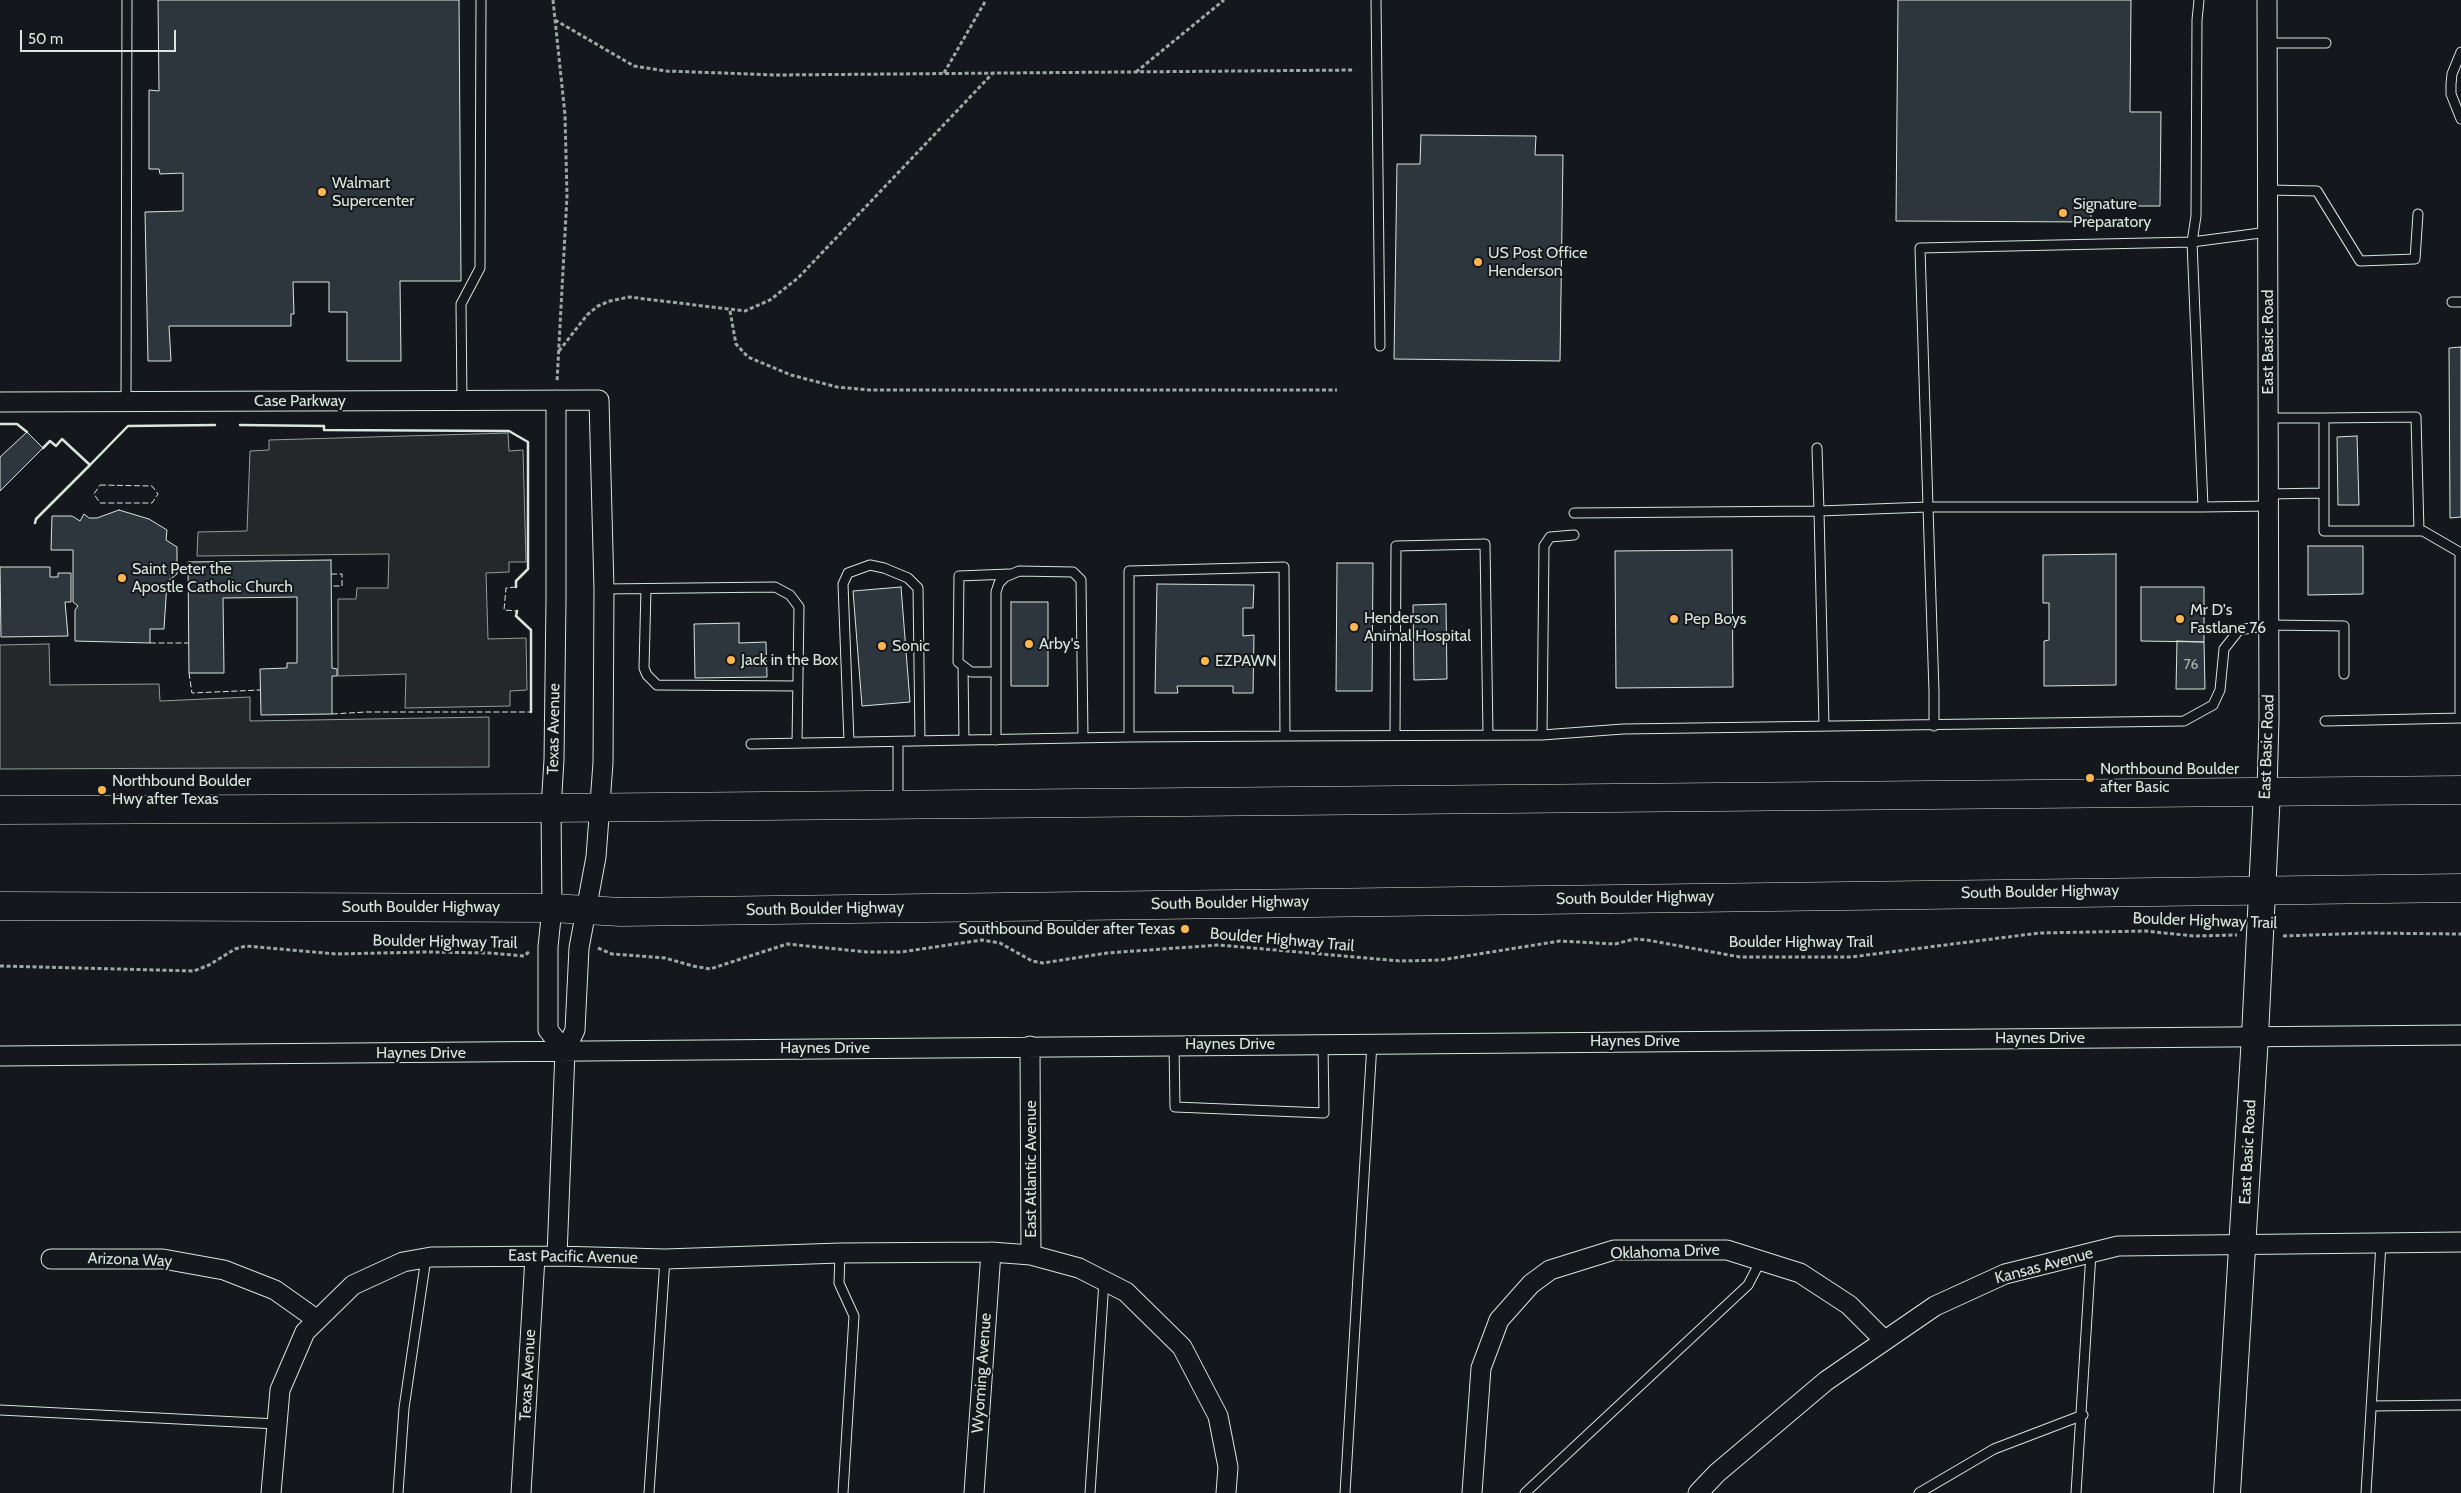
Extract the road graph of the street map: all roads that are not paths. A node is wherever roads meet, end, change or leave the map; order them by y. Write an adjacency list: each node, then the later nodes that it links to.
1 (127, 0): 17 (lane)
2 (481, 0): 15 (lane)
3 (1376, 0): 14 (lane)
4 (2199, 0): 13 (lane)
5 (2267, 0): 6 (street, East Basic Road)
6 (2268, 42): 7 (lane); 10 (street, East Basic Road)
7 (2326, 43)
8 (2461, 52): 9 (lane)
9 (2461, 119)
10 (2268, 190): 11 (lane); 12 (street, East Basic Road)
11 (2418, 214)
12 (2268, 232): 13 (lane); 19 (street, East Basic Road)
13 (2192, 242): 24 (lane); 25 (lane)
14 (1380, 346)
15 (462, 400): 16 (street, Case Parkway); 17 (street, Case Parkway)
16 (556, 400): 32 (street, Case Parkway); 60 (street, Texas Avenue)
17 (126, 401): 18 (street, Case Parkway)
18 (0, 402)
19 (2268, 418): 20 (lane); 23 (street, East Basic Road)
20 (2324, 418): 22 (lane); 28 (lane)
21 (1817, 448): 26 (lane)
22 (2324, 493): 23 (lane); 28 (lane)
23 (2268, 500): 25 (lane); 34 (street, East Basic Road)
24 (1928, 507): 25 (lane); 26 (lane); 42 (lane)
25 (2203, 507)
26 (1819, 511): 27 (lane); 41 (lane)
27 (1574, 513)
28 (2419, 531): 30 (lane)
29 (1574, 535): 45 (lane)
30 (2460, 553): 39 (lane)
31 (1010, 574): 35 (lane); 36 (lane); 48 (lane)
32 (604, 590): 33 (lane); 59 (street)
33 (646, 590): 38 (lane); 38 (lane)
34 (2269, 625): 37 (lane); 42 (lane); 57 (street, East Basic Road)
35 (963, 667): 36 (lane); 49 (lane)
36 (996, 672): 50 (lane)
37 (2344, 674)
38 (798, 686): 54 (lane)
39 (2460, 718): 40 (lane)
40 (2325, 721)
41 (1824, 726): 42 (lane); 45 (lane)
42 (1934, 726)
43 (1395, 735): 44 (lane); 44 (lane); 46 (lane)
44 (1488, 735): 45 (lane)
45 (1542, 735)
46 (1285, 736): 47 (lane); 47 (lane)
47 (1129, 737): 48 (lane)
48 (1083, 738): 50 (lane)
49 (964, 740): 50 (lane); 51 (lane)
50 (996, 740)
51 (920, 741): 52 (lane); 53 (lane)
52 (848, 742): 53 (lane); 54 (lane)
53 (898, 742): 58 (lane)
54 (797, 743): 55 (lane)
55 (751, 744)
56 (2461, 790): 57 (main road)
57 (2266, 791): 58 (main road); 63 (street, East Basic Road)
58 (898, 803): 59 (main road)
59 (599, 806): 60 (main road); 66 (street)
60 (551, 808): 61 (main road); 65 (street, Texas Avenue)
61 (0, 810)
62 (2461, 888): 63 (main road, South Boulder Highway)
63 (2262, 889): 66 (main road, South Boulder Highway); 68 (street, East Basic Road)
64 (0, 906): 65 (main road, South Boulder Highway)
65 (552, 908): 66 (main road, South Boulder Highway); 73 (street, Texas Avenue)
66 (587, 910): 73 (street)
67 (2461, 1035): 68 (street, Haynes Drive)
68 (2255, 1036): 69 (street, Haynes Drive); 77 (street, East Basic Road)
69 (1372, 1043): 70 (street, Haynes Drive); 104 (lane)
70 (1323, 1044): 71 (street, Haynes Drive); 71 (lane)
71 (1174, 1045): 72 (street, Haynes Drive)
72 (1030, 1046): 73 (street, Haynes Drive); 81 (street, East Atlantic Avenue)
73 (565, 1052): 74 (street, Haynes Drive); 83 (street)
74 (0, 1056)
75 (2461, 1242): 76 (street, Kansas Avenue)
76 (2381, 1243): 77 (street, Kansas Avenue); 92 (lane)
77 (2242, 1244): 80 (street, Kansas Avenue); 110 (street, East Basic Road)
78 (990, 1252): 79 (street, East Pacific Avenue); 81 (street, East Pacific Avenue); 101 (street, Wyoming Avenue)
79 (840, 1253): 86 (street, East Pacific Avenue); 100 (lane)
80 (2091, 1253): 90 (street, Kansas Avenue); 94 (lane)
81 (1032, 1255): 88 (street, East Atlantic Avenue)
82 (535, 1256): 83 (street, East Pacific Avenue); 84 (street, East Pacific Avenue); 98 (street, Texas Avenue)
83 (557, 1256): 86 (street, East Pacific Avenue)
84 (426, 1258): 89 (street, East Pacific Avenue); 97 (lane)
85 (51, 1259): 89 (street, Arizona Way)
86 (664, 1259): 99 (lane)
87 (1761, 1260): 90 (street, Oklahoma Drive); 105 (street, Oklahoma Drive); 106 (lane)
88 (1104, 1281): 102 (lane); 103 (street, East Atlantic Avenue)
89 (316, 1319): 95 (street, East Pacific Avenue)
90 (1884, 1340): 107 (street, Kansas Avenue)
91 (2461, 1404): 92 (lane)
92 (2371, 1406): 111 (lane)
93 (0, 1410): 95 (lane)
94 (2083, 1415): 108 (lane); 109 (lane)
95 (277, 1424): 96 (street, East Pacific Avenue)
96 (271, 1493)
97 (398, 1493)
98 (521, 1493)
99 (648, 1493)
100 (843, 1493)
101 (974, 1493)
102 (1090, 1493)
103 (1226, 1493)
104 (1345, 1493)
105 (1472, 1493)
106 (1525, 1493)
107 (1698, 1493)
108 (1919, 1493)
109 (2076, 1493)
110 (2227, 1493)
111 (2366, 1493)

